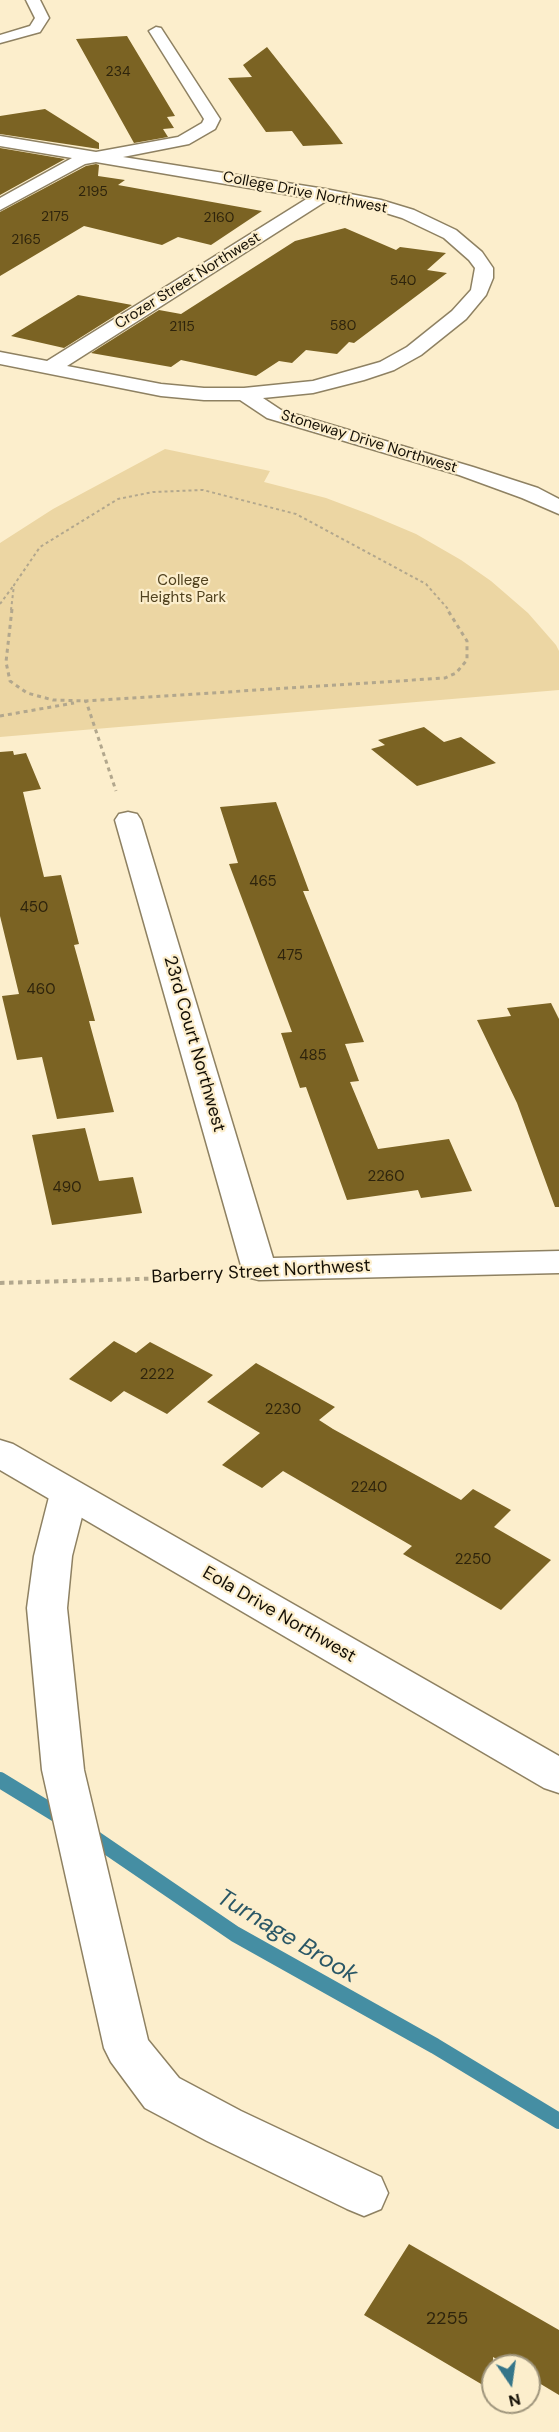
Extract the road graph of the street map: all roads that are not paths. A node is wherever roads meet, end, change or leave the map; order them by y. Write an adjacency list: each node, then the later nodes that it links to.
1 (33, 0): 4 (street)
2 (156, 31): 7 (street)
3 (0, 32): 4 (street)
4 (16, 36): 5 (street)
5 (0, 39)
6 (0, 141): 7 (street, College Drive Northwest)
7 (95, 157): 8 (street, College Drive Northwest); 9 (street)
8 (325, 194): 12 (street, Crozer Street Northwest); 14 (street, College Drive Northwest)
9 (0, 205)
10 (0, 358): 11 (street)
11 (29, 363): 12 (street); 13 (street)
12 (51, 368): 14 (street)
13 (10, 376)
14 (244, 394): 15 (street, Stoneway Drive Northwest)
15 (559, 507)
16 (123, 809): 18 (street, 23rd Court Northwest)
17 (559, 1262): 18 (street, Barberry Street Northwest)
18 (260, 1269)
19 (0, 1453): 20 (street, Eola Drive Northwest)
20 (69, 1493): 21 (street, Eola Drive Northwest); 22 (street)
21 (559, 1776)
22 (364, 2193)

